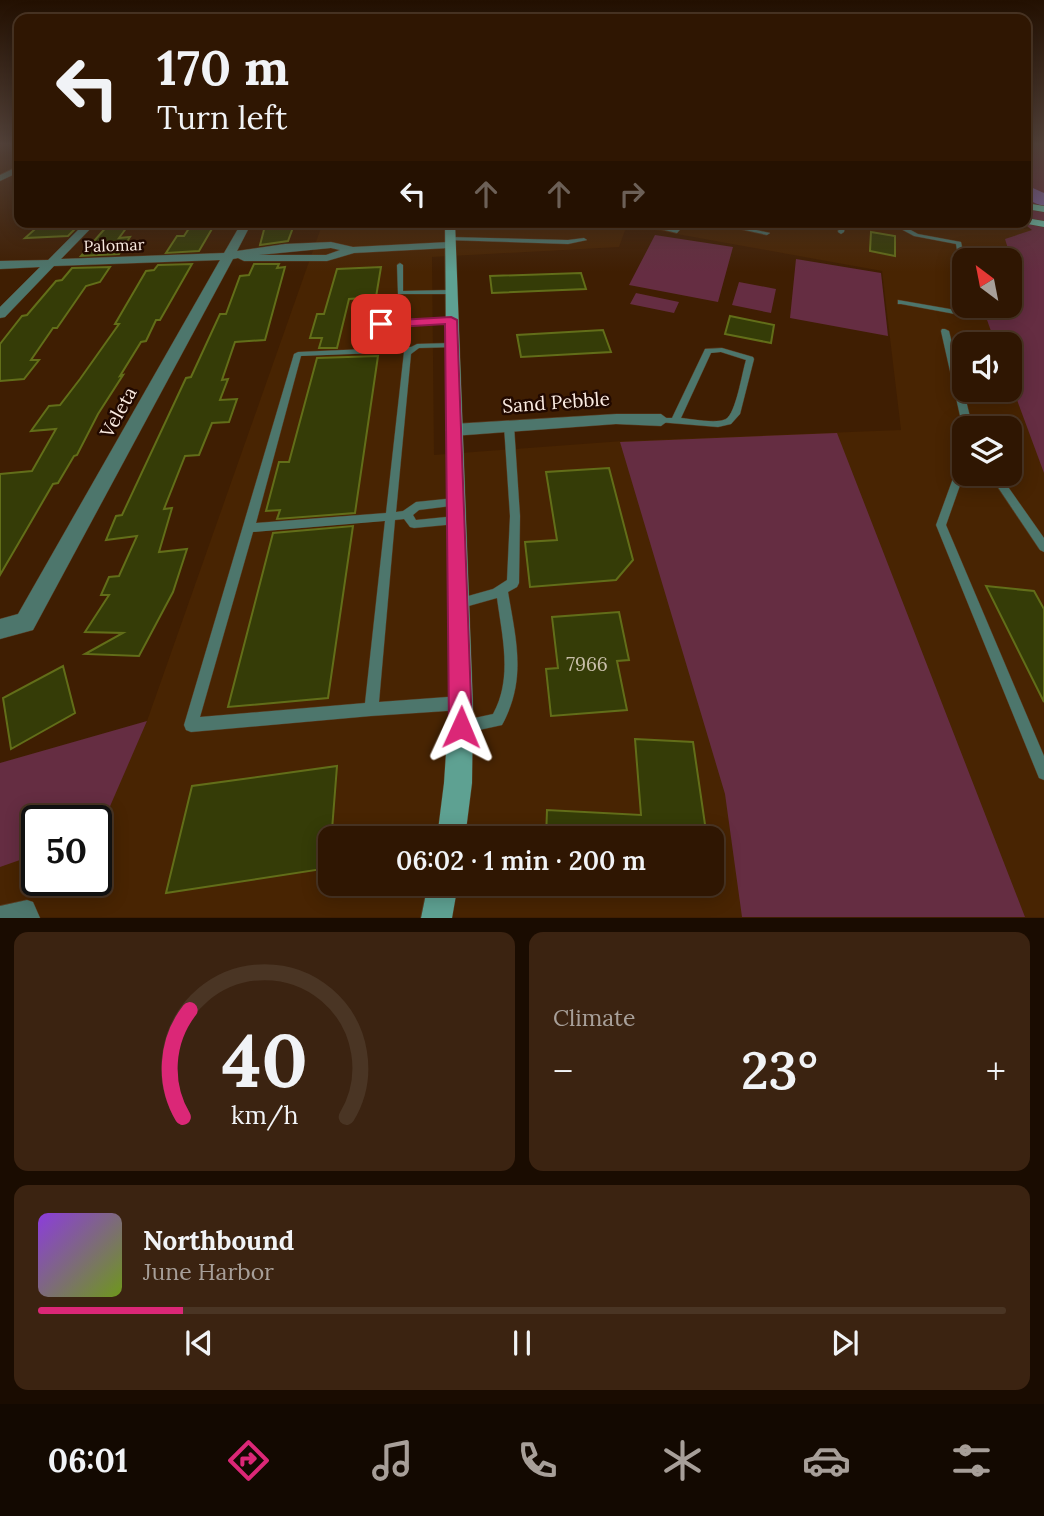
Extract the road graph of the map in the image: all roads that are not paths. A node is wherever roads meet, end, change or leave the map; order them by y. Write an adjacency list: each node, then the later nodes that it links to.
1 (86, 228): 17 (street)
2 (244, 228): 15 (street, Veleta)
3 (657, 228): 4 (lane)
4 (679, 228)
5 (742, 228): 9 (lane)
6 (842, 228): 8 (lane)
7 (903, 228): 13 (lane)
8 (841, 232)
9 (767, 233)
10 (450, 235): 11 (lane); 14 (street, Palomar); 20 (main road)
11 (584, 240)
12 (285, 247): 14 (street, Palomar); 15 (street, Palomar); 16 (street)
13 (960, 248)
14 (353, 250): 16 (street, Palomar)
15 (228, 256): 16 (street, Palomar); 17 (street, Palomar); 42 (street, Veleta)
16 (281, 260)
17 (50, 263): 18 (street, Palomar); 23 (street)
18 (0, 265)
19 (400, 265): 20 (lane)
20 (450, 292): 24 (main road)
21 (901, 302): 22 (lane)
22 (952, 311)
23 (0, 314)
24 (451, 320): 25 (lane); 27 (main road)
25 (362, 326)
26 (945, 331): 29 (lane)
27 (451, 345): 28 (lane); 32 (main road)
28 (410, 349): 37 (lane); 38 (lane)
29 (965, 416)
30 (668, 420): 30 (lane); 31 (street, Sand Pebble)
31 (509, 426): 32 (street, Sand Pebble); 40 (lane)
32 (453, 430): 35 (main road)
33 (955, 486): 46 (lane)
34 (1002, 486): 39 (lane)
35 (455, 511): 36 (lane); 36 (lane); 41 (main road)
36 (407, 515): 37 (lane)
37 (390, 518): 38 (lane); 44 (lane)
38 (249, 528): 44 (lane)
39 (1044, 547)
40 (502, 590): 41 (lane); 45 (lane)
41 (458, 604): 43 (main road)
42 (0, 629)
43 (461, 703): 44 (lane); 45 (main road)
44 (371, 709)
45 (461, 727): 47 (main road)
46 (1044, 772)
47 (453, 826)
48 (441, 896): 51 (main road)
49 (0, 914): 50 (lane)
50 (32, 918)
51 (436, 918)

